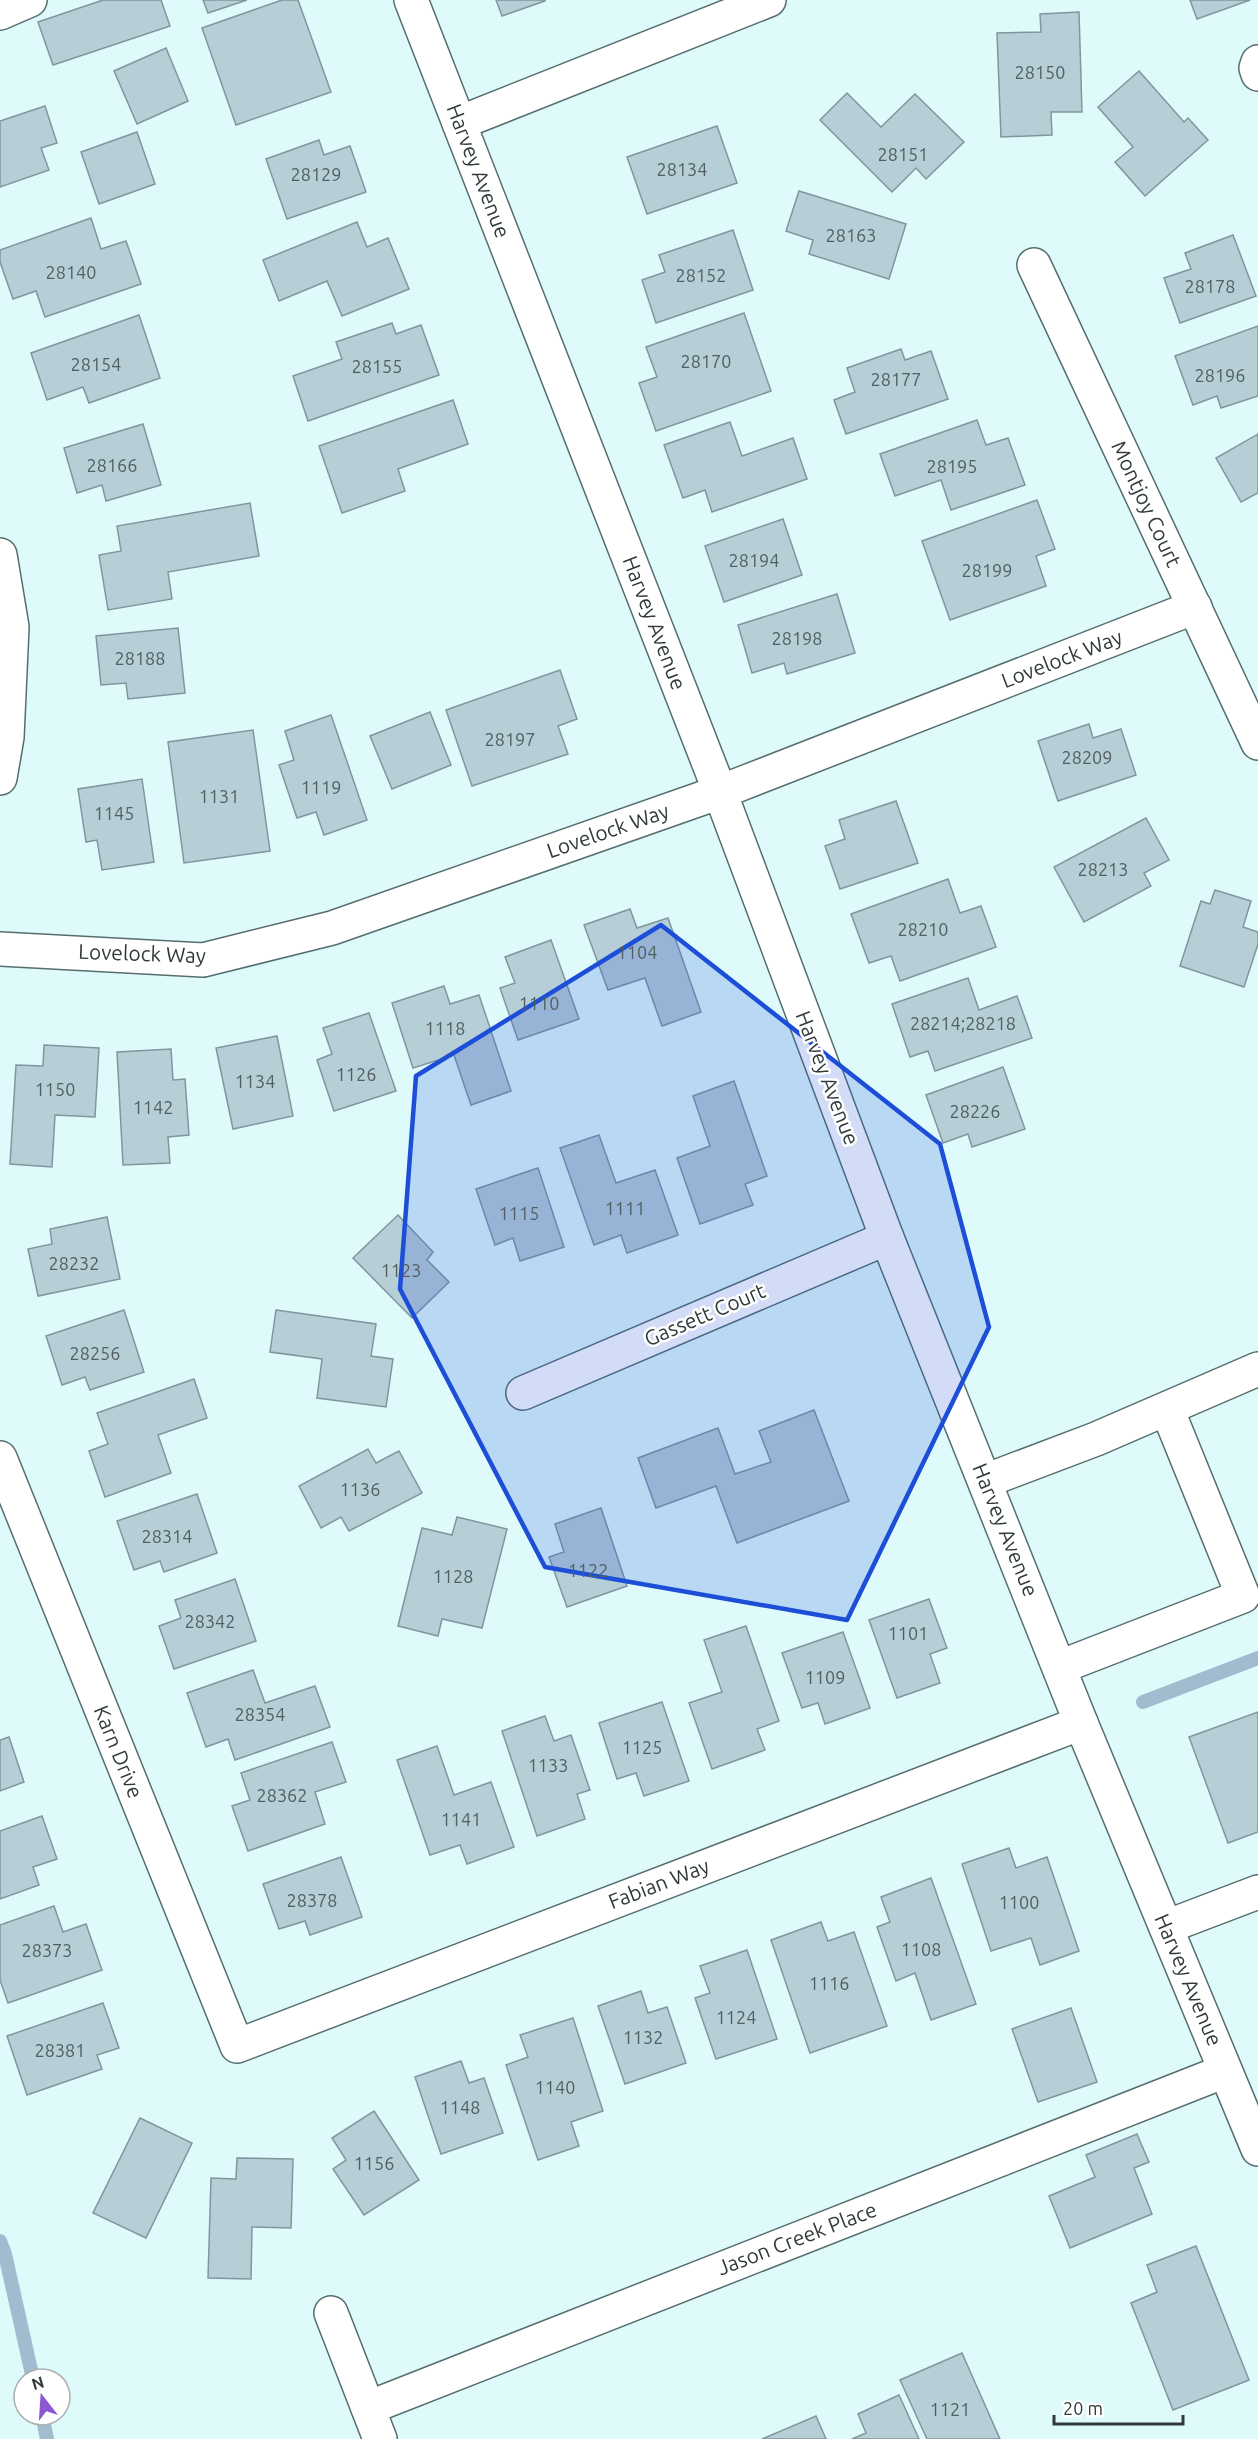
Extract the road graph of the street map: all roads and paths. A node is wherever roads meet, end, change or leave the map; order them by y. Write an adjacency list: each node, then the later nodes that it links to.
1 (30, 0): 4 (street)
2 (411, 0): 7 (street, Harvey Avenue)
3 (769, 0): 7 (street)
4 (0, 13)
5 (1258, 62): 6 (street)
6 (1258, 74)
7 (459, 123): 13 (street, Harvey Avenue)
8 (1034, 265): 10 (street, Montjoy Court)
9 (0, 555): 12 (street)
10 (1195, 607): 11 (street, Montjoy Court); 13 (street, Lovelock Way)
11 (1258, 743)
12 (0, 778)
13 (720, 792): 14 (street, Lovelock Way); 15 (street, Harvey Avenue)
14 (0, 949)
15 (887, 1238): 17 (street, Gassett Court); 20 (street, Harvey Avenue)
16 (1258, 1369): 18 (street)
17 (523, 1393)
18 (1167, 1409): 20 (street); 21 (street)
19 (0, 1458): 25 (street, Karn Drive)
20 (985, 1481): 21 (street, Harvey Avenue)
21 (1060, 1667): 22 (street, Harvey Avenue)
22 (1081, 1723): 24 (street, Harvey Avenue); 25 (street, Fabian Way)
23 (1253, 1899): 24 (street)
24 (1166, 1927): 26 (street, Harvey Avenue)
25 (237, 2046)
26 (1226, 2071): 27 (street, Harvey Avenue); 29 (street, Jason Creek Place)
27 (1258, 2149)
28 (331, 2313): 29 (street)
29 (368, 2408): 30 (street)
30 (380, 2439)

